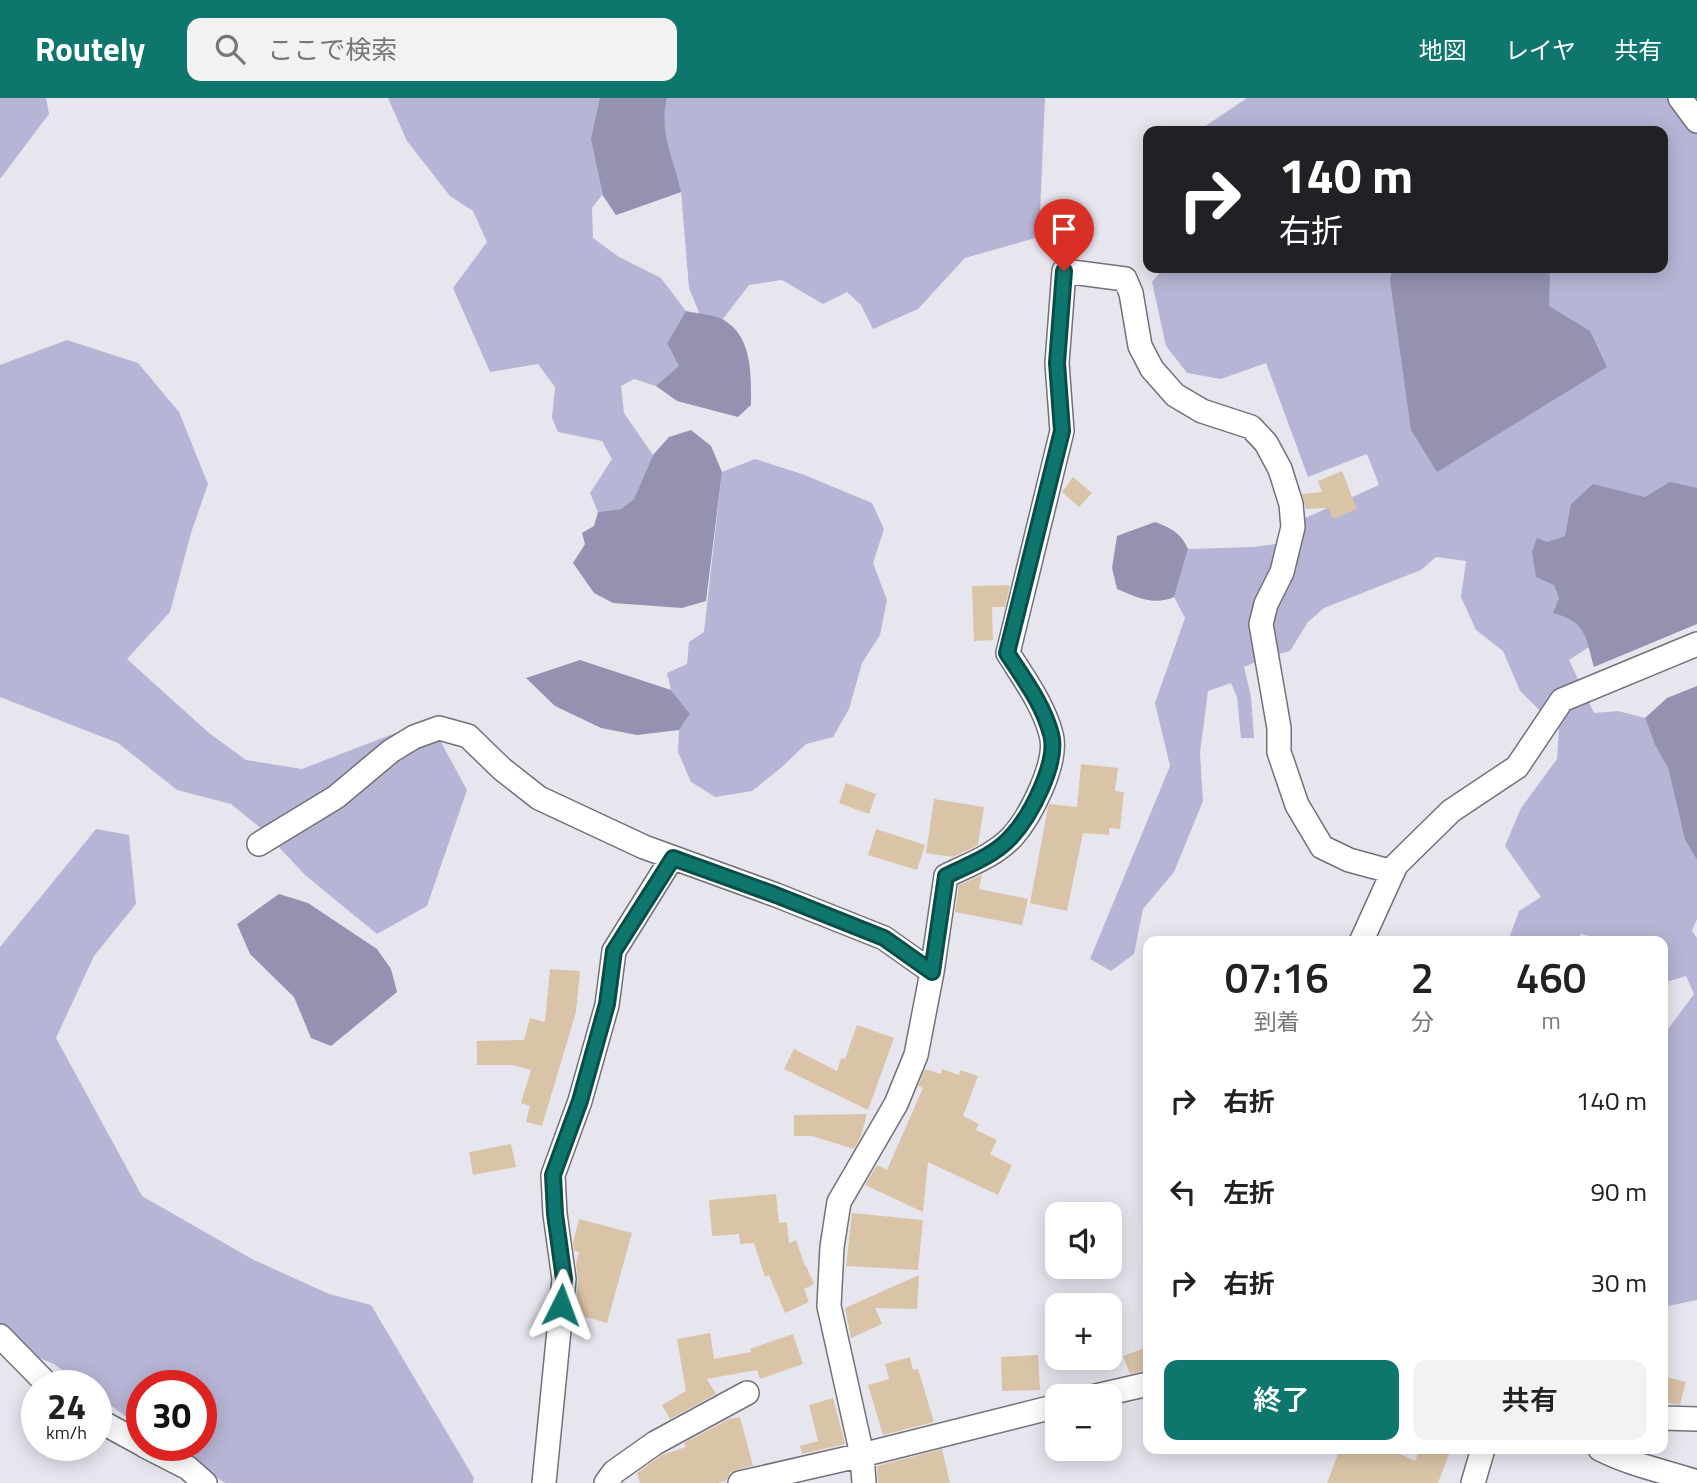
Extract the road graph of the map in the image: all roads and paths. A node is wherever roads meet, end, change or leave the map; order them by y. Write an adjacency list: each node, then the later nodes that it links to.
1 (1680, 98): 2 (street)
2 (1697, 121)
3 (1697, 644): 6 (street)
4 (259, 844): 5 (street)
5 (673, 858): 8 (street); 23 (street)
6 (1393, 872): 7 (street); 8 (street)
7 (1364, 936)
8 (932, 972): 19 (street)
9 (0, 1336): 10 (street)
10 (33, 1370)
11 (1143, 1385): 12 (street)
12 (1122, 1390)
13 (747, 1393): 24 (street)
14 (1045, 1409): 19 (street)
15 (1668, 1418): 16 (street)
16 (1697, 1419)
17 (1482, 1454): 27 (street)
18 (1610, 1454): 21 (street)
19 (862, 1455): 25 (street); 26 (street)
20 (174, 1461): 22 (street)
21 (1697, 1482)
22 (205, 1483)
23 (544, 1483)
24 (606, 1483)
25 (740, 1483)
26 (864, 1483)
27 (1474, 1483)

